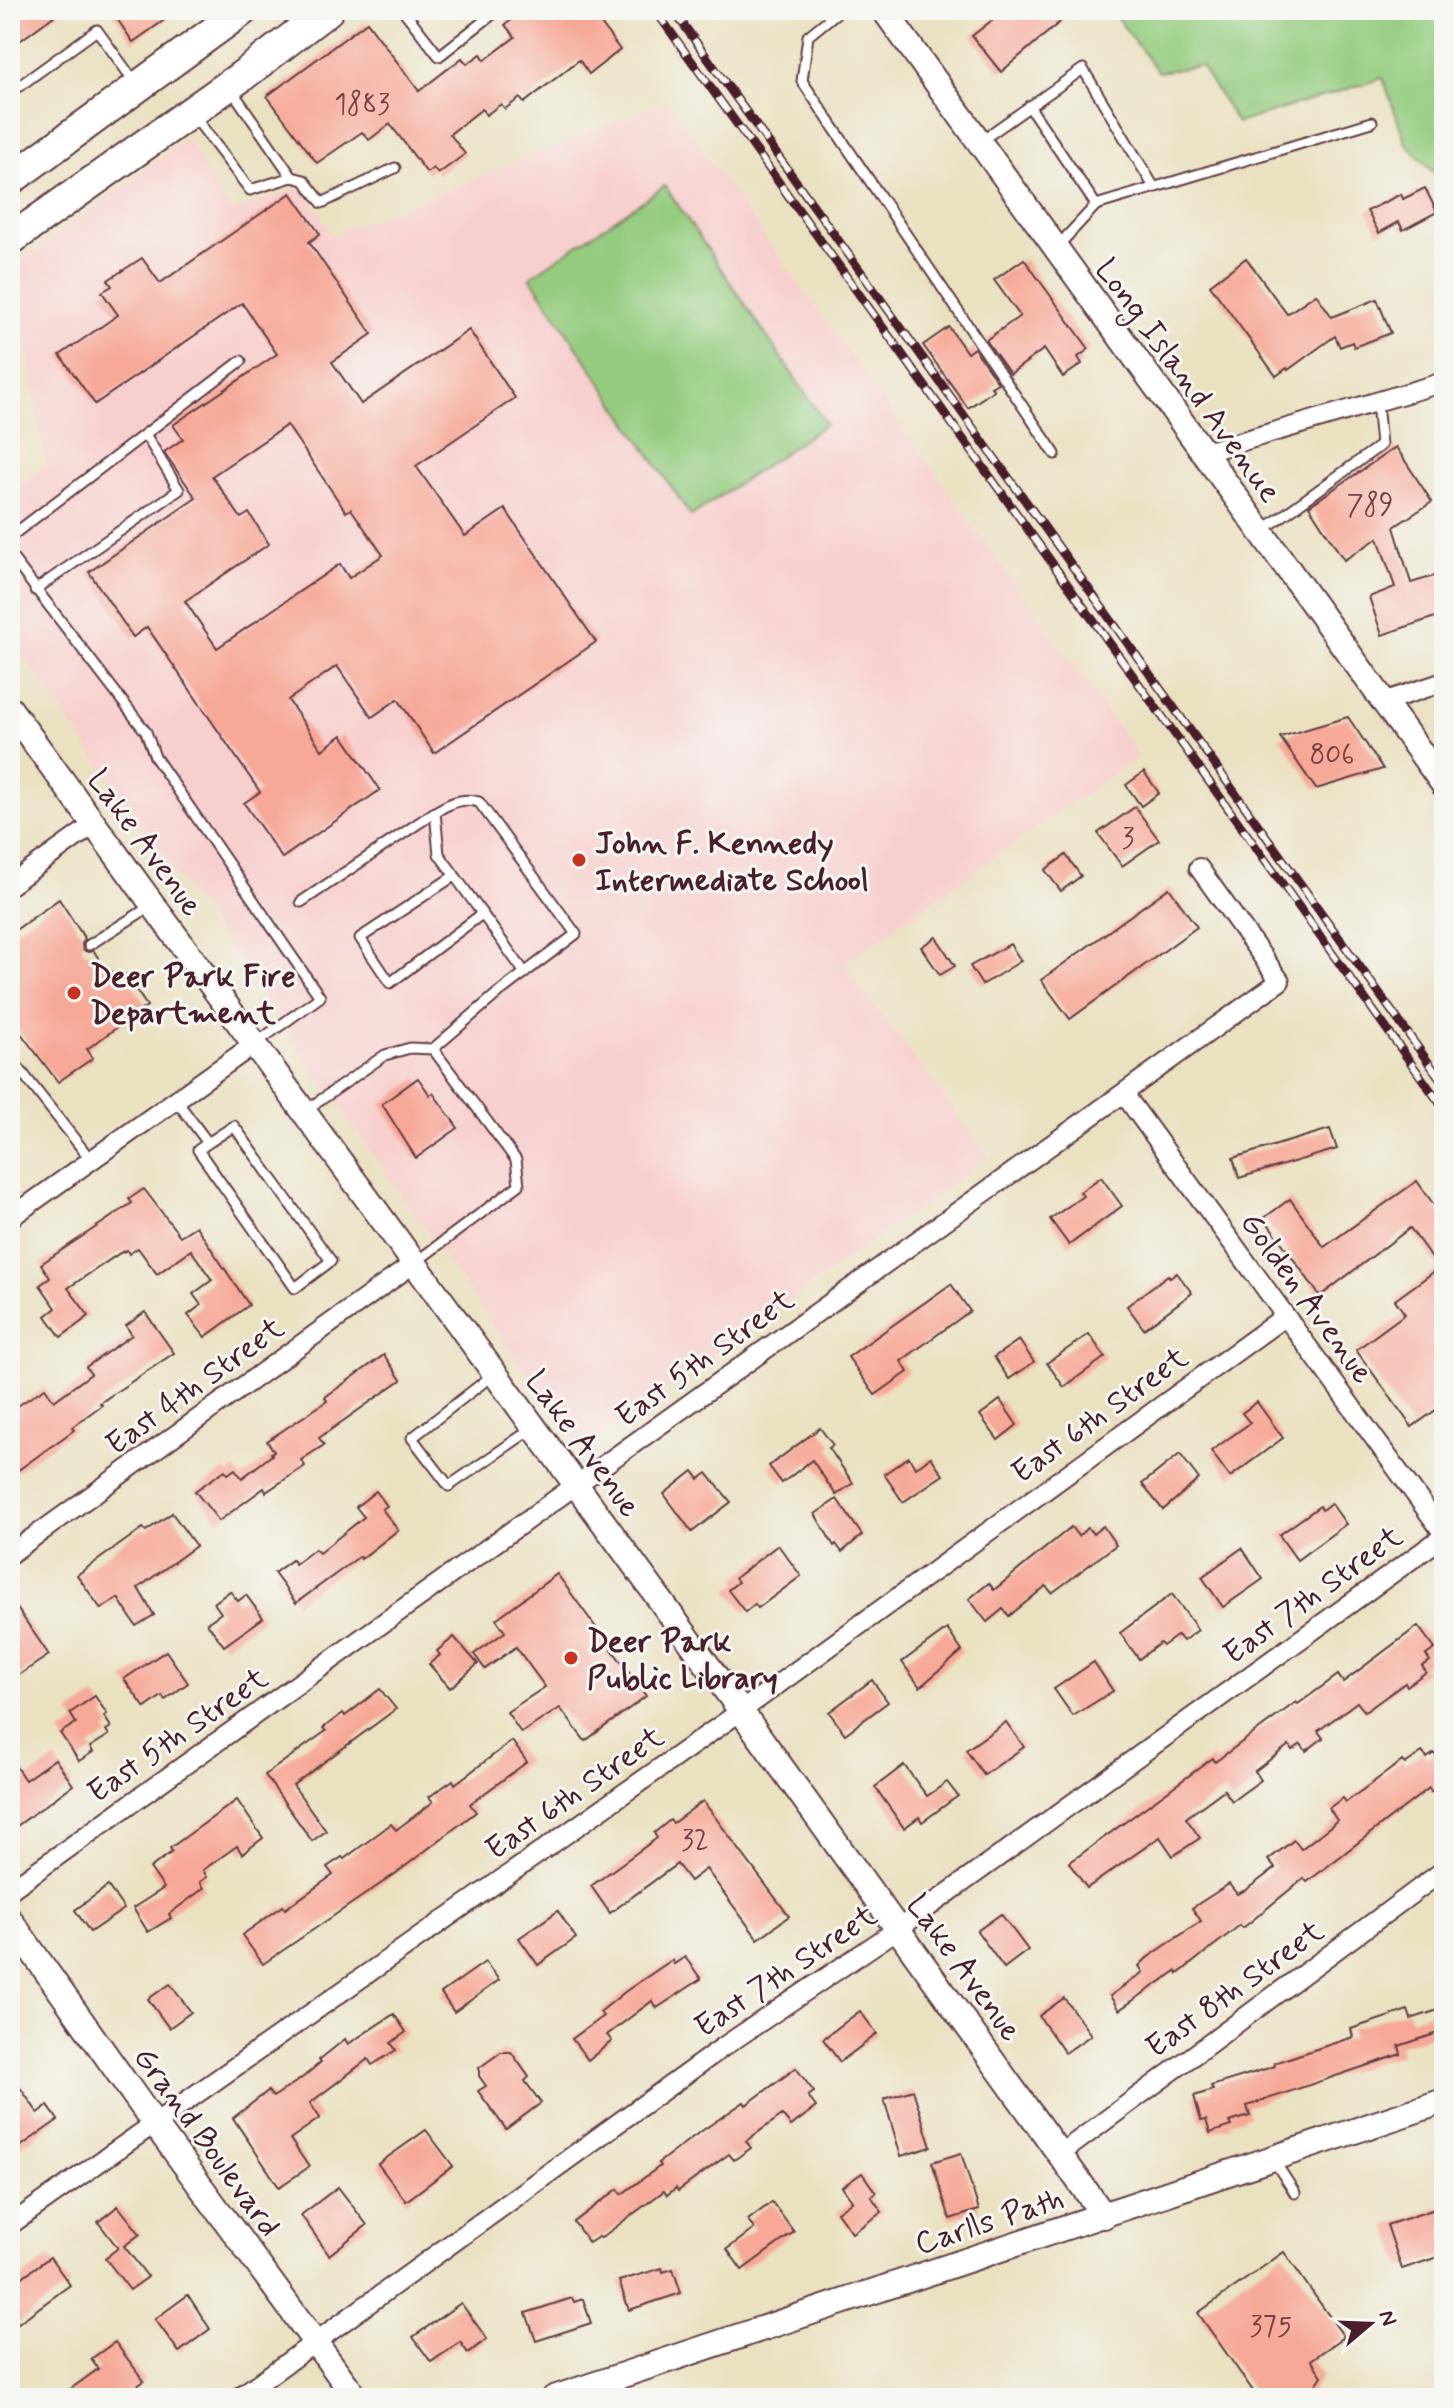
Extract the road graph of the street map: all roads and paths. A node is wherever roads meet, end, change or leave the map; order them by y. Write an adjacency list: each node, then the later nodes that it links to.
1 (243, 10): 9 (main road)
2 (328, 10): 7 (main road)
3 (403, 10): 4 (lane)
4 (498, 10)
5 (840, 10): 26 (lane)
6 (884, 10): 13 (street, Long Island Avenue)
7 (228, 86): 11 (main road); 15 (lane)
8 (18, 87): 9 (lane)
9 (138, 87): 16 (main road)
10 (1029, 106): 13 (lane); 17 (lane); 18 (lane)
11 (191, 112): 15 (lane); 19 (main road)
12 (1372, 122): 17 (lane)
13 (979, 142): 20 (street, Long Island Avenue)
14 (395, 168): 15 (lane)
15 (292, 177)
16 (10, 180)
17 (1154, 187): 18 (lane)
18 (1096, 205): 20 (lane)
19 (10, 240)
20 (1055, 249): 25 (street, Long Island Avenue)
21 (241, 361): 24 (lane)
22 (1444, 382): 23 (street)
23 (1377, 402): 25 (street); 27 (lane)
24 (145, 434): 28 (lane); 30 (lane)
25 (1202, 453): 27 (street, Long Island Avenue)
26 (1055, 454)
27 (1260, 533): 32 (street, Long Island Avenue)
28 (10, 537)
29 (10, 555): 30 (lane)
30 (35, 590): 45 (lane)
31 (1444, 682): 32 (street)
32 (1383, 702): 34 (street, Long Island Avenue)
33 (10, 709): 36 (street, Lake Avenue)
34 (1444, 785)
35 (435, 812): 38 (lane); 40 (lane); 44 (lane)
36 (93, 825): 39 (street); 41 (street, Lake Avenue)
37 (1199, 868): 48 (street, East 5th Street)
38 (454, 876): 42 (lane); 42 (lane)
39 (10, 885)
40 (301, 902)
41 (152, 906): 43 (lane); 45 (street, Lake Avenue)
42 (482, 914): 44 (lane)
43 (89, 945)
44 (525, 973): 46 (lane)
45 (253, 1045): 49 (street); 50 (street, Lake Avenue)
46 (433, 1049): 50 (lane); 54 (lane)
47 (10, 1057): 52 (lane)
48 (1124, 1094): 55 (street, Golden Avenue); 58 (street, East 5th Street)
49 (176, 1100): 51 (lane); 52 (street)
50 (303, 1113): 54 (street, Lake Avenue)
51 (208, 1143): 51 (lane)
52 (91, 1160): 53 (street)
53 (10, 1218)
54 (413, 1264): 56 (street, Lake Avenue); 61 (street, East 4th Street)
55 (1284, 1317): 59 (street, Golden Avenue); 62 (street, East 6th Street)
56 (494, 1374): 57 (street, Lake Avenue); 57 (lane)
57 (533, 1428): 58 (street, Lake Avenue)
58 (577, 1486): 62 (street, Lake Avenue); 64 (street, East 5th Street)
59 (1436, 1509): 60 (street, Golden Avenue)
60 (1444, 1535): 66 (street, East 7th Street)
61 (10, 1554)
62 (741, 1711): 66 (street, Lake Avenue); 68 (street, East 6th Street)
63 (1444, 1870): 69 (street, East 8th Street)
64 (10, 1890)
65 (10, 1920): 68 (street, Grand Boulevard)
66 (898, 1929): 69 (street, Lake Avenue); 74 (street, East 7th Street)
67 (1444, 2101): 70 (street, Carlls Path)
68 (154, 2123): 73 (street, East 6th Street); 74 (street, Grand Boulevard)
69 (1060, 2154): 72 (street, Lake Avenue)
70 (1272, 2159): 71 (lane); 72 (street, Carlls Path)
71 (1295, 2193)
72 (1104, 2216): 77 (street, Carlls Path)
73 (10, 2225)
74 (316, 2342): 75 (street, East 7th Street); 76 (street, Grand Boulevard)
75 (238, 2398)
76 (356, 2398)
77 (554, 2398)

